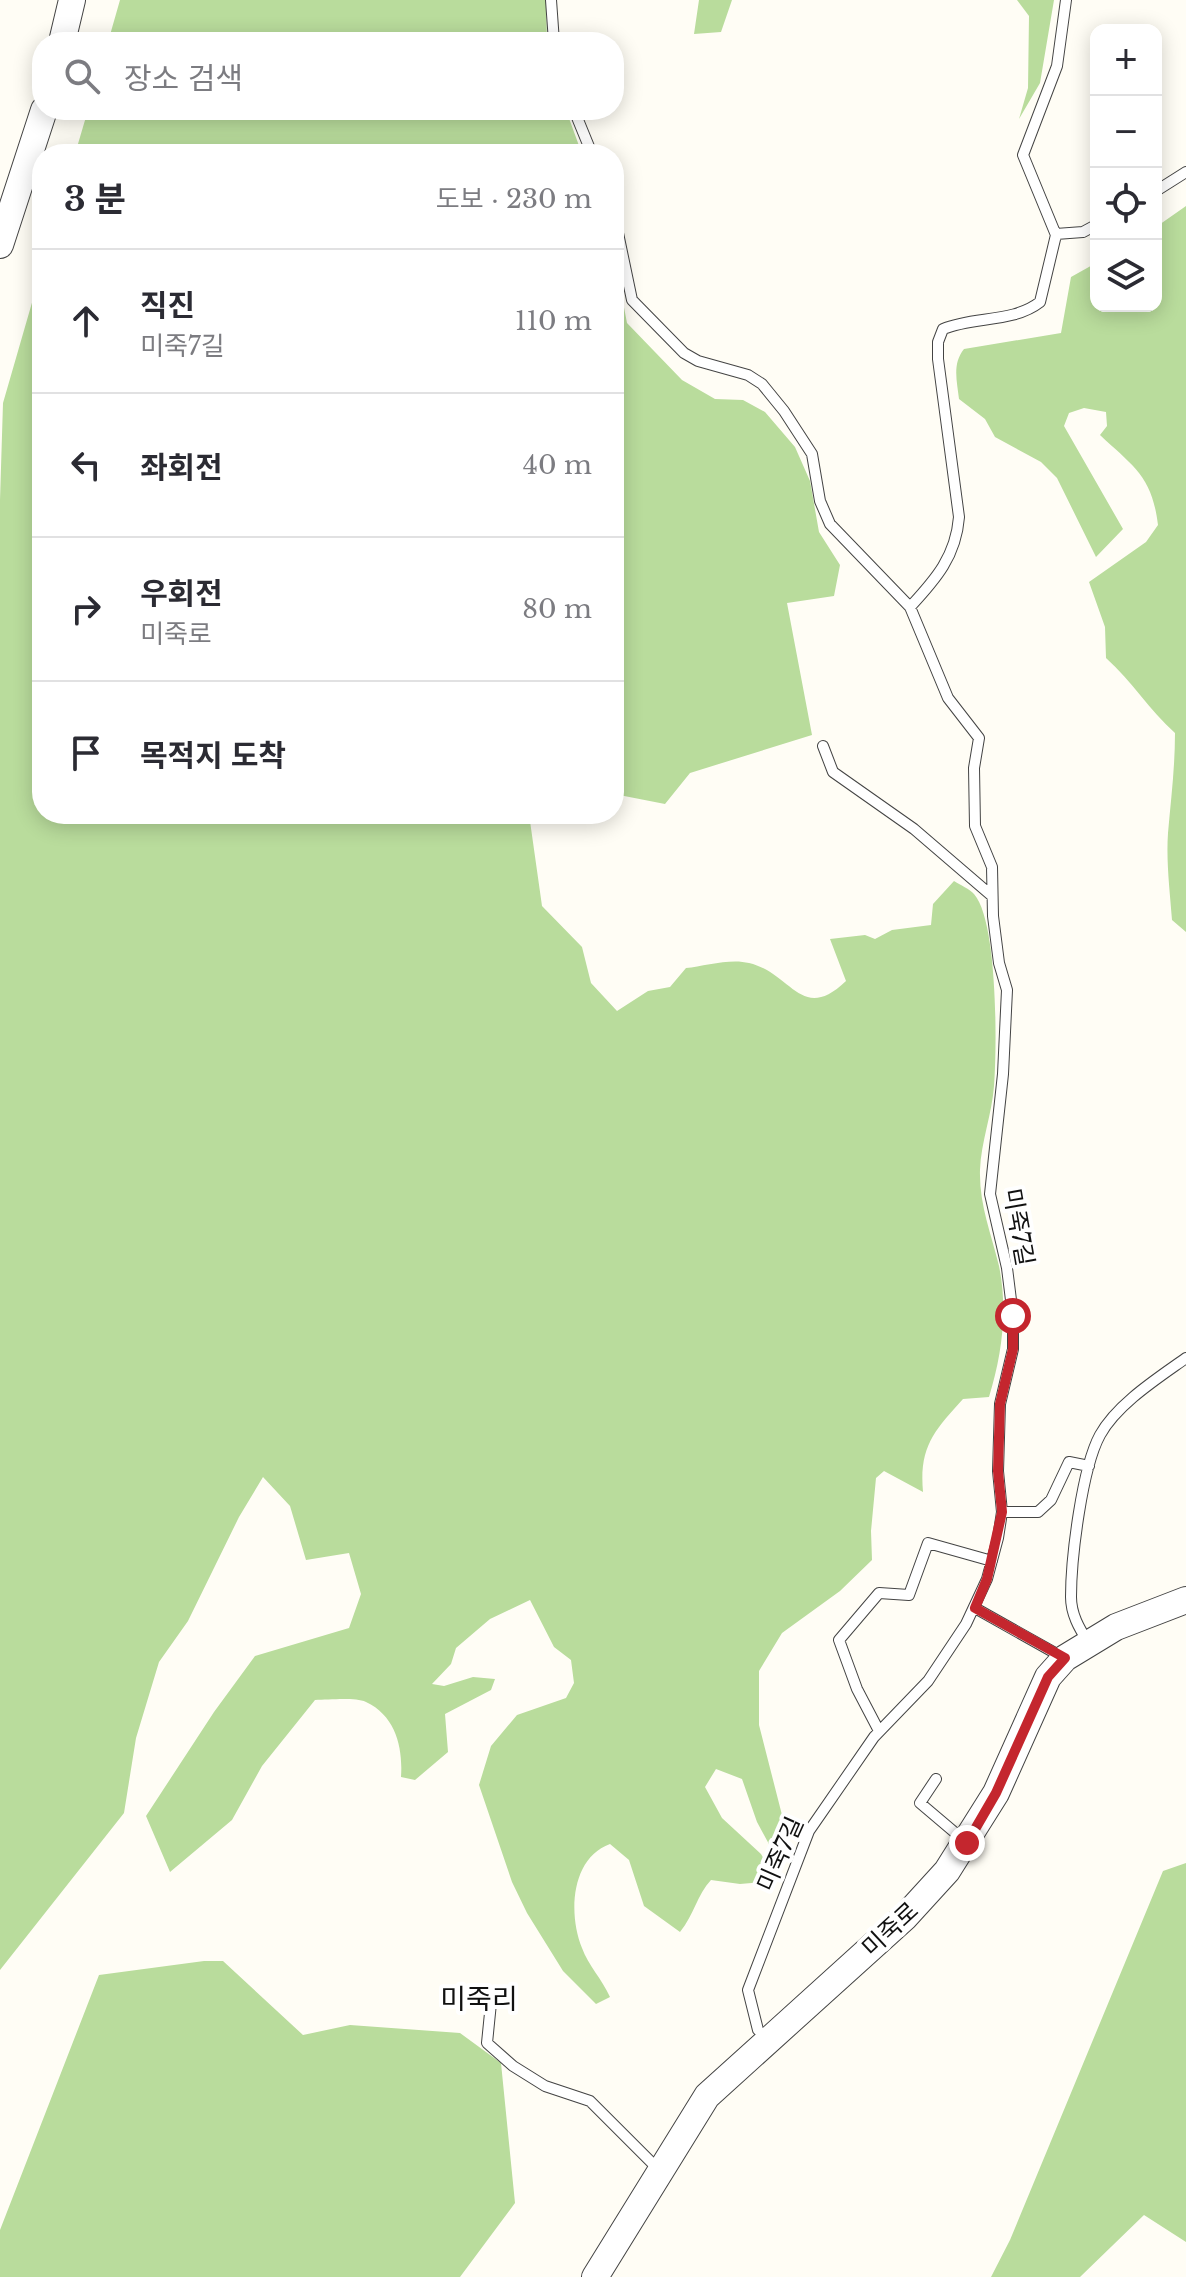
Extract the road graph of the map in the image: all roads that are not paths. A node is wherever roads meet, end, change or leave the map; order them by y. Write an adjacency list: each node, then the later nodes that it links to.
1 (72, 0): 4 (street)
2 (551, 0): 5 (lane)
3 (1066, 0): 14 (lane)
4 (64, 32)
5 (553, 32)
6 (41, 120): 8 (street)
7 (578, 120): 9 (lane)
8 (33, 144)
9 (588, 144)
10 (32, 147): 15 (street)
11 (1186, 172): 12 (lane)
12 (1162, 187)
13 (1090, 228): 14 (lane)
14 (1056, 234): 17 (lane)
15 (0, 245)
16 (624, 262): 17 (lane)
17 (910, 607): 19 (lane, 미죽7길)
18 (823, 746): 19 (lane)
19 (992, 896): 22 (lane, 미죽7길)
20 (1186, 1358): 21 (lane)
21 (1089, 1466): 22 (lane); 26 (lane)
22 (1002, 1512): 23 (lane, 미죽7길)
23 (992, 1561): 25 (lane, 미죽7길); 28 (lane)
24 (1186, 1600): 26 (street, 미죽로)
25 (975, 1608): 27 (lane); 28 (lane, 미죽7길)
26 (1088, 1642): 27 (street, 미죽로)
27 (1065, 1658): 30 (street, 미죽로)
28 (879, 1731): 32 (lane, 미죽7길)
29 (936, 1779): 30 (lane)
30 (967, 1843): 32 (street, 미죽로)
31 (491, 2003): 33 (lane)
32 (769, 2038): 33 (street, 미죽로)
33 (659, 2170): 34 (street, 미죽로)
34 (595, 2277)

